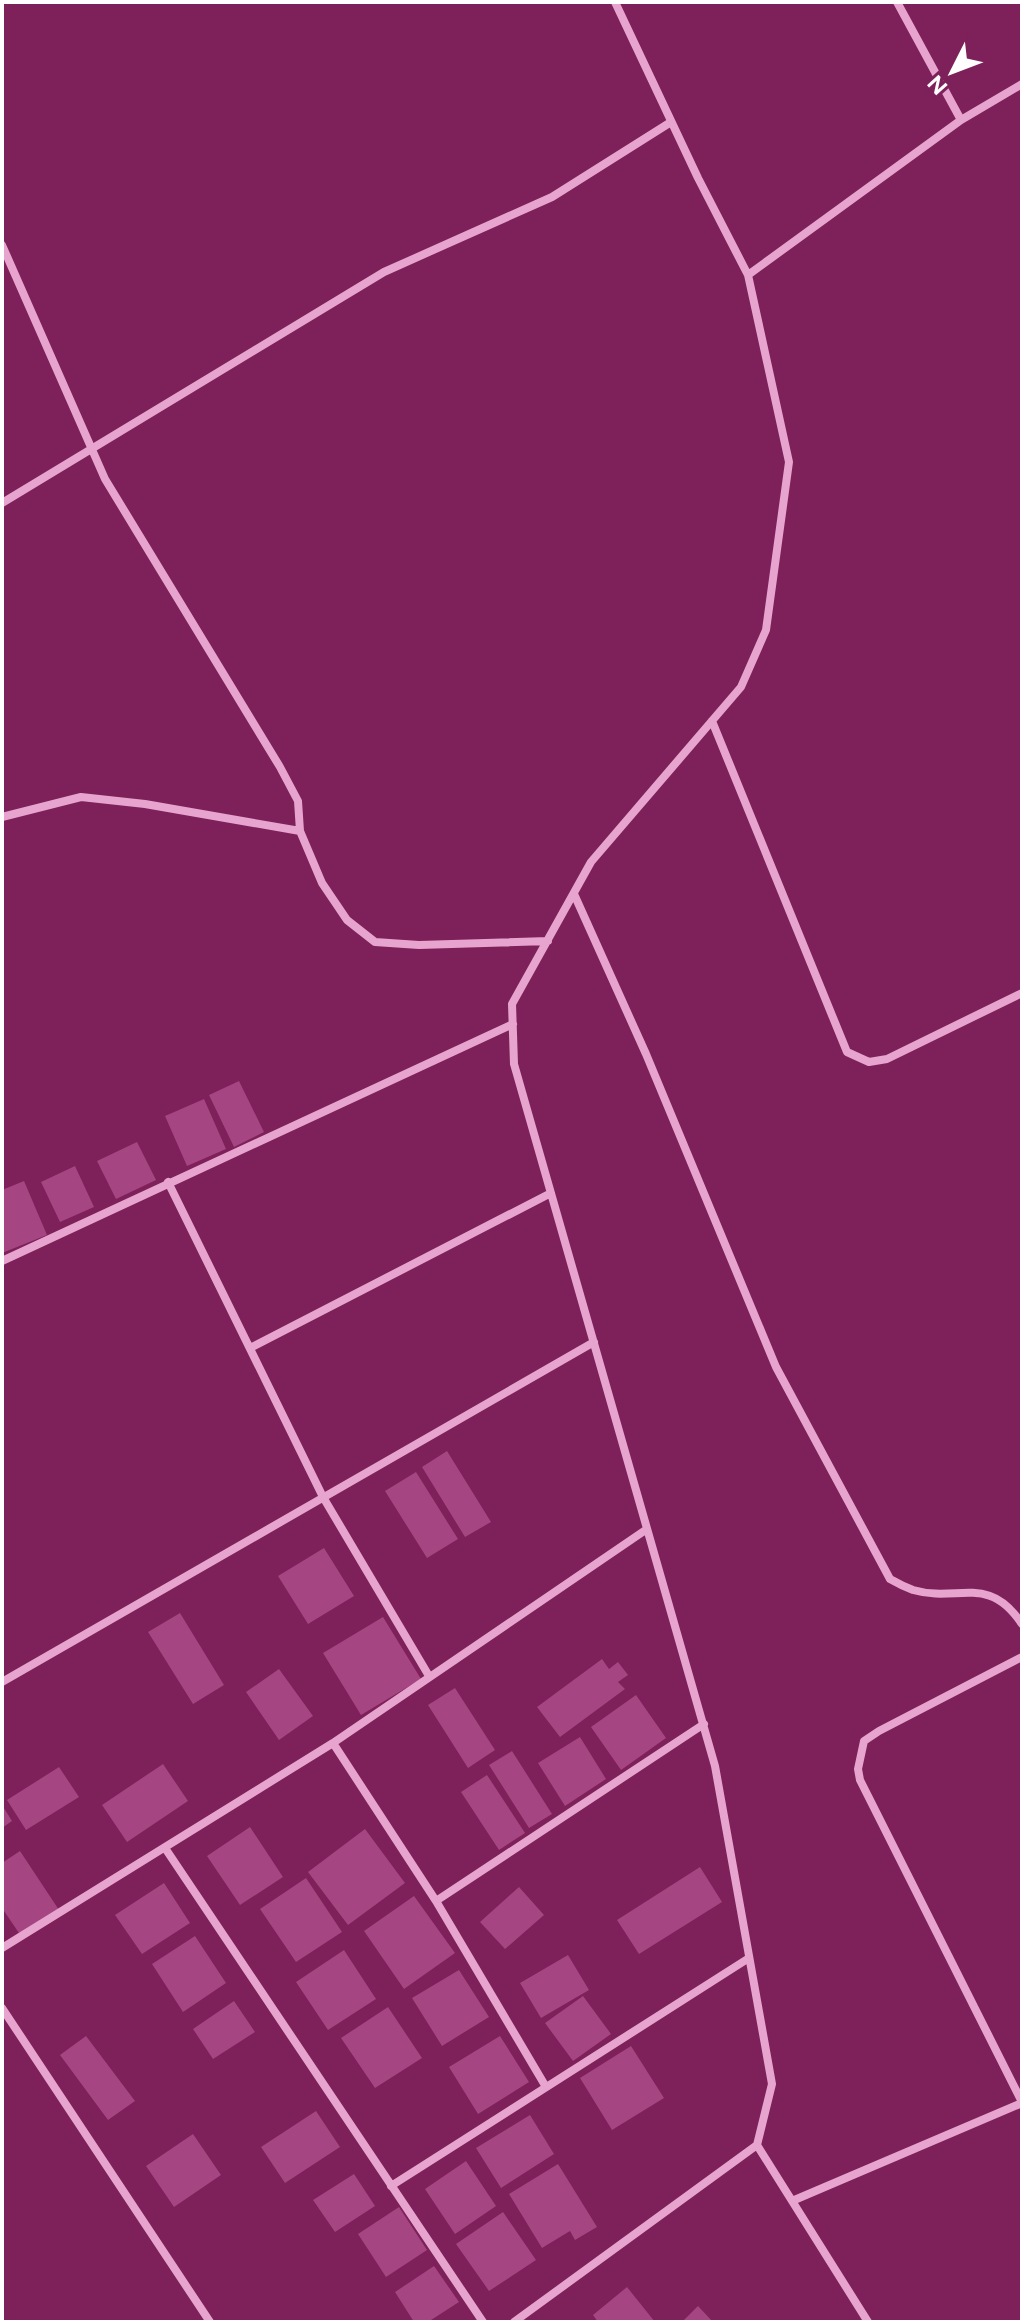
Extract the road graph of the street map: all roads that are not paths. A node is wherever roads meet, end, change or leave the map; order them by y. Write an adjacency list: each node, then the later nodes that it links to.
1 (615, 2): 5 (street)
2 (897, 2): 4 (street)
3 (1022, 84): 4 (street)
4 (961, 120): 7 (street)
5 (671, 122): 7 (street); 8 (street)
6 (2, 245): 8 (street)
7 (748, 275): 10 (street)
8 (92, 449): 9 (street); 12 (street)
9 (2, 503)
10 (712, 721): 13 (street); 15 (street)
11 (3, 816): 12 (street)
12 (300, 831): 14 (street)
13 (574, 894): 14 (street); 24 (street)
14 (548, 941): 16 (street)
15 (1022, 993)
16 (513, 1024): 17 (street); 18 (street)
17 (168, 1182): 19 (street); 21 (street)
18 (551, 1193): 20 (street); 21 (street)
19 (2, 1261)
20 (594, 1342): 22 (street); 23 (street)
21 (250, 1348): 22 (street)
22 (323, 1497): 26 (street); 27 (street)
23 (647, 1529): 26 (street); 28 (street)
24 (1022, 1624)
25 (1022, 1657): 36 (street)
26 (429, 1676): 29 (street)
27 (2, 1682)
28 (704, 1724): 31 (street); 33 (street)
29 (333, 1743): 30 (street); 31 (street)
30 (165, 1848): 32 (street); 38 (street)
31 (436, 1901): 35 (street)
32 (2, 1948)
33 (749, 1958): 35 (street); 37 (street)
34 (2, 2008): 40 (street)
35 (546, 2087): 38 (street)
36 (1022, 2103): 39 (street)
37 (757, 2145): 39 (street); 42 (street)
38 (391, 2186): 41 (street)
39 (792, 2201): 43 (street)
40 (210, 2322)
41 (483, 2322)
42 (514, 2322)
43 (868, 2322)

